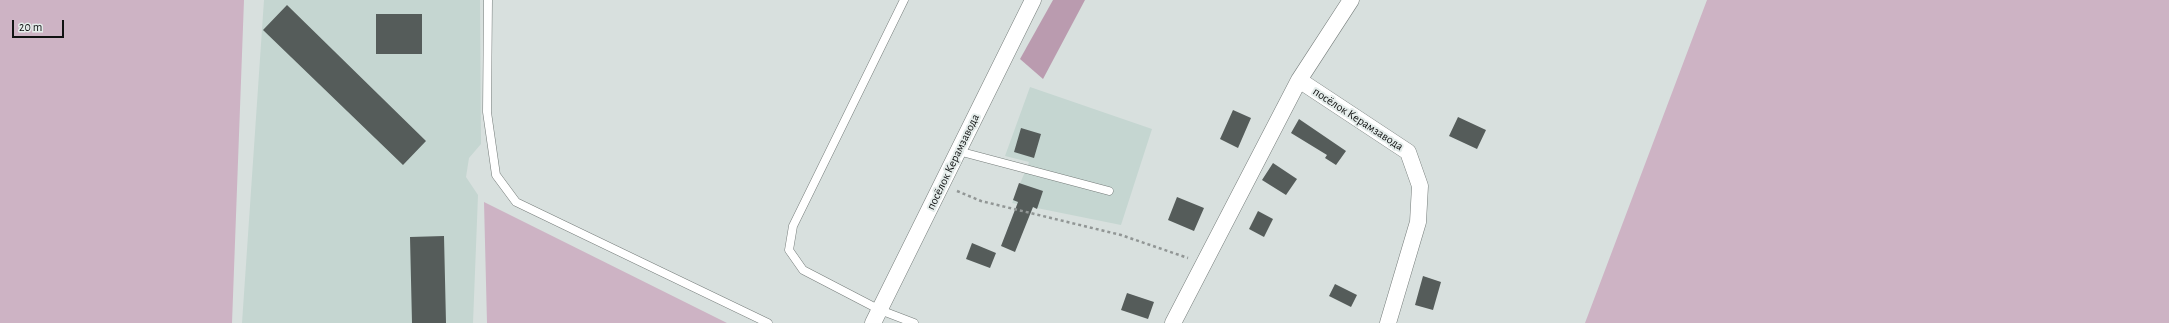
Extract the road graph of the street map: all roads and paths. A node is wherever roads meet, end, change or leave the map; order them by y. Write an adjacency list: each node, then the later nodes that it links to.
1 (488, 0): 11 (lane)
2 (904, 0): 10 (lane)
3 (1033, 0): 6 (street, посёлок Керамзавода)
4 (1347, 2): 5 (street, посёлок Керамзавода)
5 (1299, 80): 9 (street, посёлок Керамзавода); 14 (street, посёлок Керамзавода)
6 (958, 151): 7 (street, посёлок Керамзавода); 8 (lane)
7 (941, 185): 9 (path); 10 (street, посёлок Керамзавода)
8 (1109, 191)
9 (1204, 263): 13 (street, посёлок Керамзавода)
10 (876, 316): 12 (lane)
11 (768, 323)
12 (914, 323)
13 (1173, 323)
14 (1388, 323)

